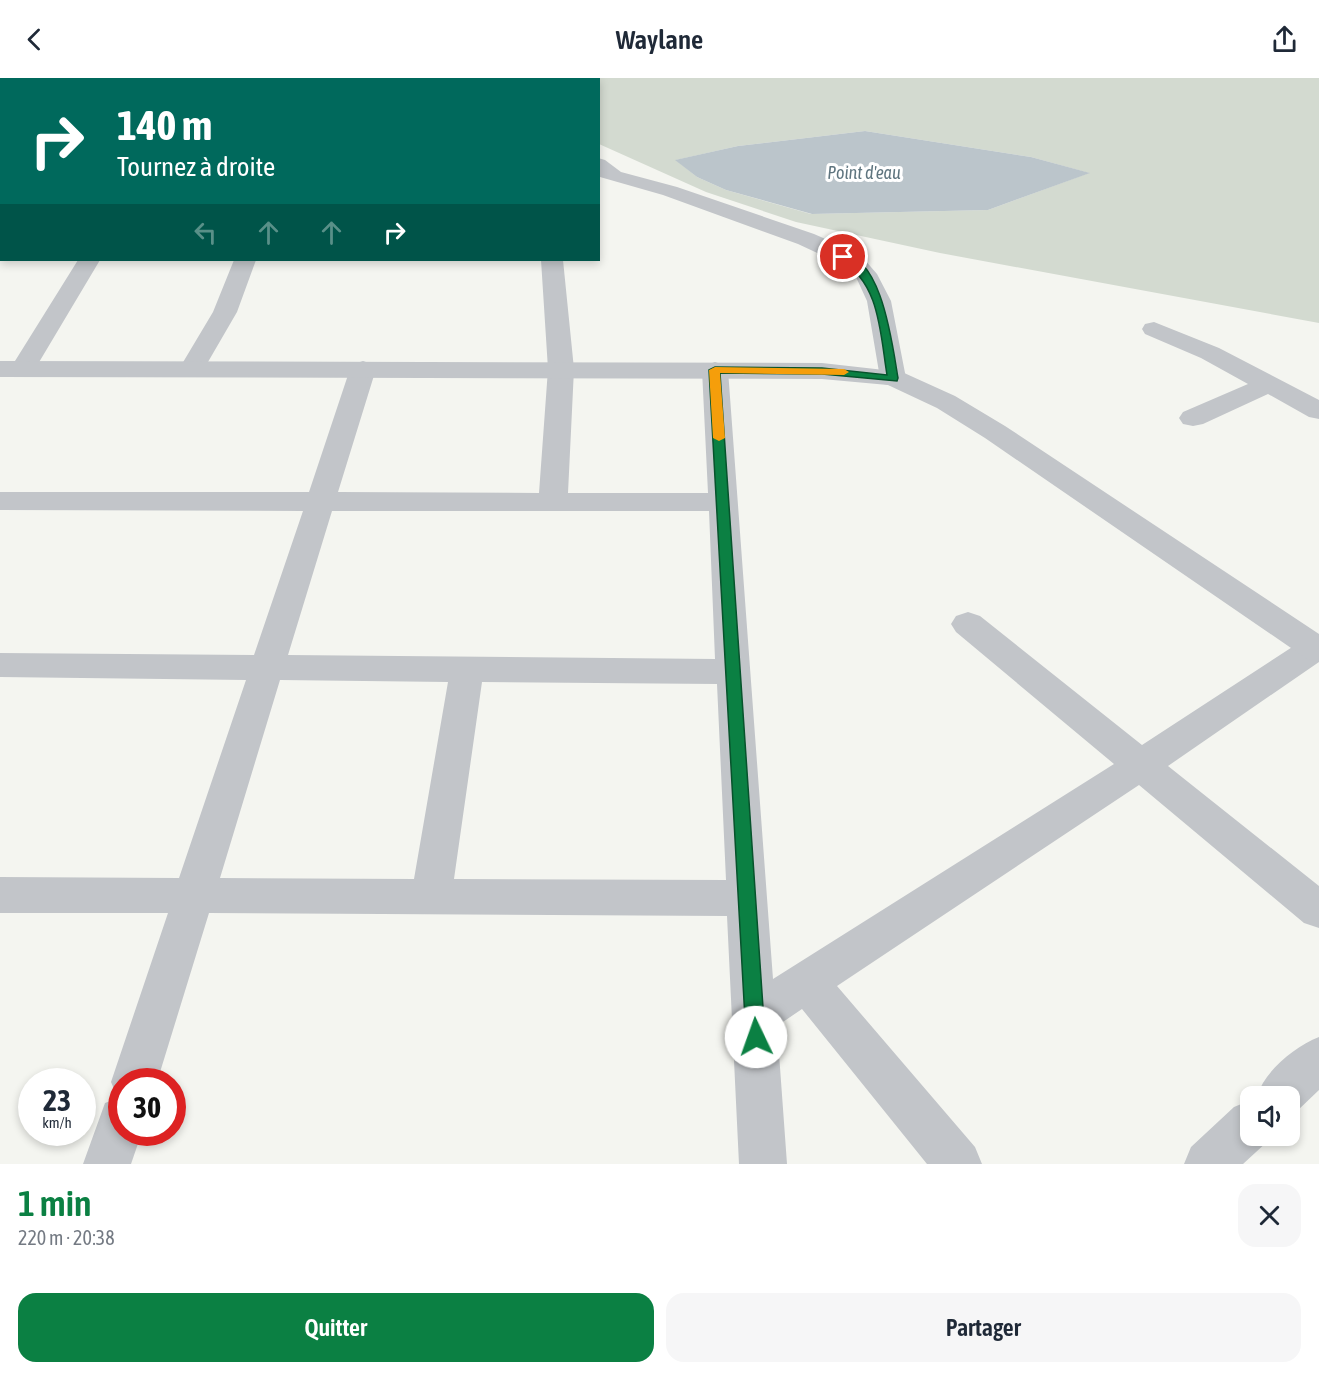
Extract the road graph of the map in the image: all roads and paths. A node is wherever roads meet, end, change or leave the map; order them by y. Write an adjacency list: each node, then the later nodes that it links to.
1 (600, 166): 11 (street)
2 (88, 261): 6 (street)
3 (245, 261): 7 (street)
4 (552, 261): 9 (street)
5 (1154, 328): 12 (street)
6 (11, 369): 7 (street)
7 (192, 369): 8 (street)
8 (363, 369): 9 (street); 16 (street)
9 (561, 369): 10 (street); 17 (street)
10 (715, 370): 11 (street); 18 (street)
11 (893, 378): 20 (street)
12 (1269, 384): 13 (street); 14 (street)
13 (1319, 411)
14 (1193, 418)
15 (0, 501): 16 (street)
16 (320, 501): 17 (street); 22 (street)
17 (553, 502): 18 (street)
18 (723, 502): 24 (street)
19 (968, 624): 25 (street)
20 (1317, 649): 25 (street)
21 (0, 665): 22 (street)
22 (266, 667): 23 (street); 27 (street)
23 (467, 669): 24 (street); 28 (street)
24 (733, 672): 29 (street)
25 (1141, 765): 30 (street); 31 (street)
26 (0, 895): 27 (street)
27 (193, 896): 28 (street); 34 (street)
28 (431, 897): 29 (street)
29 (747, 898): 32 (street)
30 (1319, 910)
31 (807, 982): 32 (street); 40 (street)
32 (754, 1016): 39 (street)
33 (1319, 1059): 35 (street)
34 (138, 1068)
35 (1291, 1086)
36 (1240, 1134): 41 (street)
37 (113, 1146): 38 (street)
38 (107, 1164)
39 (763, 1164)
40 (958, 1164)
41 (1208, 1164)

